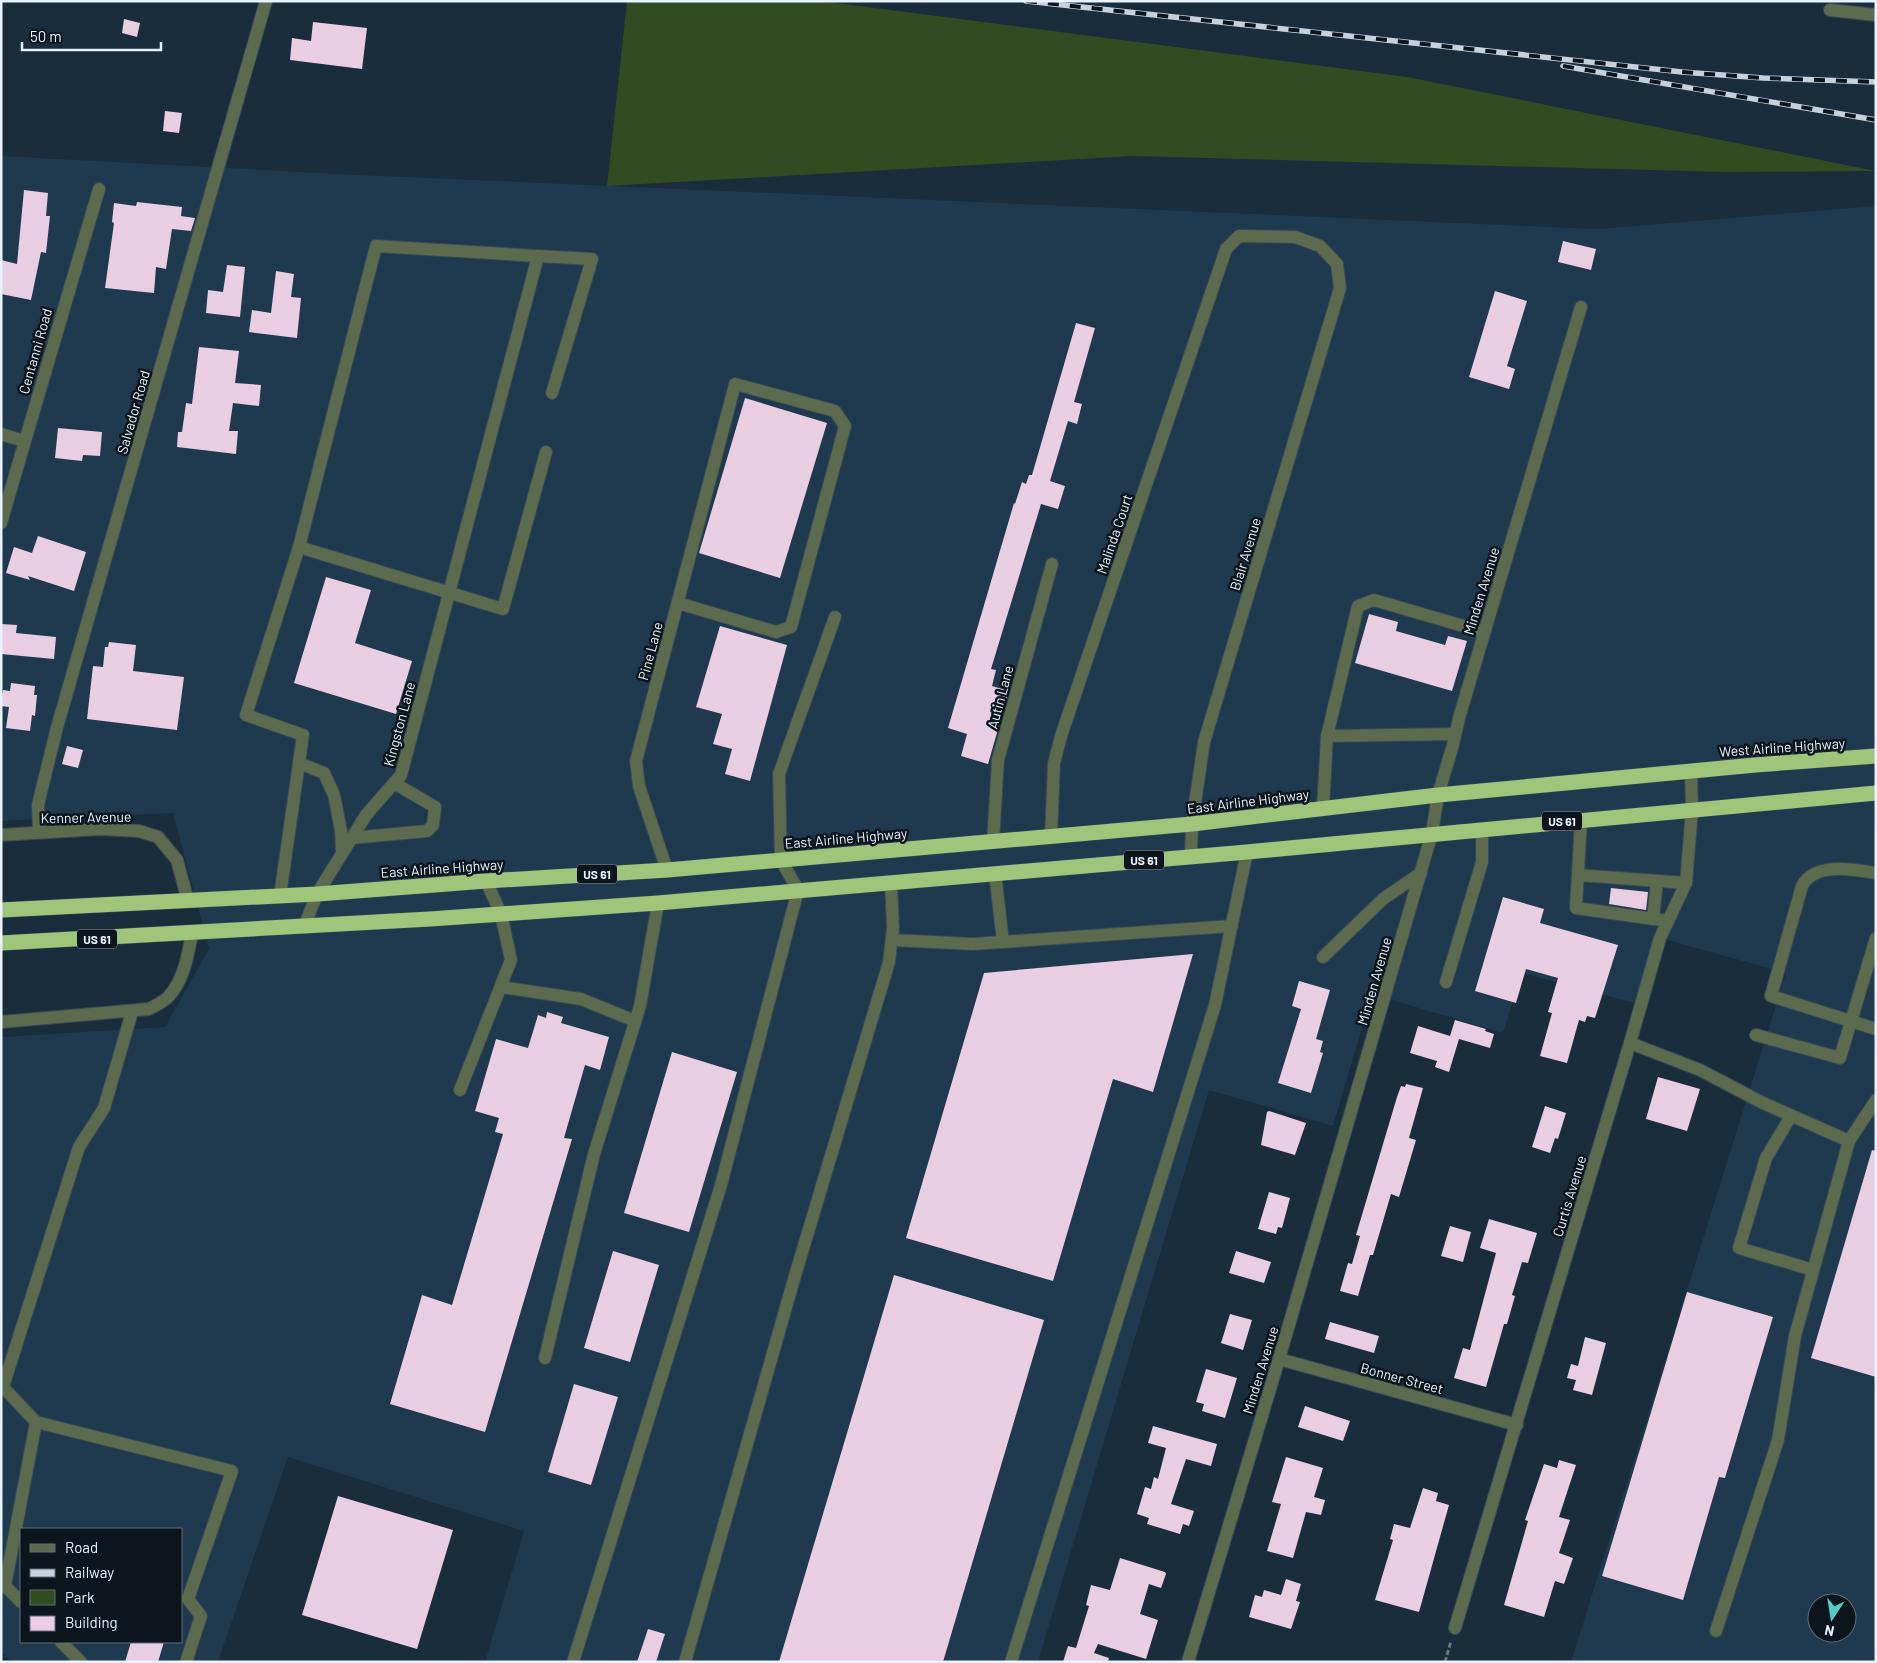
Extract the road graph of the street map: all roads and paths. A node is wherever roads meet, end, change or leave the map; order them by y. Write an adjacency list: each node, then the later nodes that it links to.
1 (266, 1): 32 (street, Salvador Road)
2 (1830, 10): 3 (street)
3 (1876, 14)
4 (99, 189): 10 (street, Centanni Road)
5 (1228, 246): 30 (street, Blair Avenue); 35 (street, Malinda Court)
6 (538, 256): 8 (street); 13 (street); 15 (street, Kingston Lane)
7 (1581, 307): 18 (street, Minden Avenue)
8 (552, 393)
9 (1, 434): 10 (street)
10 (24, 440): 12 (street, Centanni Road)
11 (546, 452): 15 (street)
12 (1, 523)
13 (299, 548): 15 (street); 22 (street)
14 (1052, 564): 37 (street, Autin Lane)
15 (449, 592): 24 (street, Kingston Lane)
16 (678, 603): 16 (street, Pine Lane); 42 (street, Pine Lane)
17 (835, 617): 41 (street)
18 (1484, 632): 19 (street, Minden Avenue); 20 (street)
19 (1455, 734): 20 (street); 26 (street, Minden Avenue)
20 (1328, 736): 27 (street)
21 (1876, 756): 23 (highway, West Airline Highway / US 61)
22 (299, 763): 38 (street); 53 (street)
23 (1691, 771): 26 (highway, East Airline Highway / US 61); 28 (street, Curtis Avenue)
24 (394, 783): 36 (street, Kingston Lane); 36 (street)
25 (1876, 793): 28 (highway, US 61)
26 (1438, 795): 27 (highway, East Airline Highway / US 61); 33 (street, Minden Avenue)
27 (1323, 809): 30 (highway, East Airline Highway / US 61)
28 (1692, 809): 29 (highway, US 61); 50 (street, Curtis Avenue)
29 (1581, 820): 31 (highway, US 61); 46 (street)
30 (1192, 824): 35 (highway, East Airline Highway / US 61); 40 (street, Blair Avenue)
31 (1482, 829): 33 (highway, US 61); 68 (street)
32 (39, 832): 34 (street, Kenner Avenue); 54 (street, Kenner Avenue)
33 (1432, 834): 39 (highway, US 61); 44 (street, Minden Avenue)
34 (1, 835)
35 (1051, 837): 37 (highway, East Airline Highway / US 61)
36 (351, 838): 38 (street, Kingston Lane)
37 (994, 842): 41 (highway, East Airline Highway / US 61)
38 (342, 852): 52 (street, Kingston Lane)
39 (1247, 852): 40 (highway, US 61); 60 (street)
40 (1191, 856): 43 (highway, US 61)
41 (781, 860): 42 (highway, East Airline Highway / US 61); 51 (street)
42 (667, 870): 47 (highway, East Airline Highway / US 61)
43 (995, 873): 49 (highway, US 61); 65 (street)
44 (1421, 873): 67 (street); 83 (street, Minden Avenue)
45 (1876, 874): 73 (street)
46 (1578, 875): 48 (street); 58 (street)
47 (486, 881): 52 (highway, East Airline Highway / US 61); 57 (street)
48 (1657, 881): 50 (street); 58 (street)
49 (891, 882): 51 (highway, US 61); 64 (street)
50 (1686, 883): 59 (street, Curtis Avenue)
51 (798, 890): 55 (highway, US 61); 96 (street)
52 (317, 894): 53 (highway, East Airline Highway / US 61); 61 (street, Kingston Lane)
53 (280, 896): 54 (highway, East Airline Highway / US 61)
54 (188, 901): 56 (highway, East Airline Highway / US 61)
55 (658, 903): 57 (highway, US 61); 71 (street)
56 (1, 910)
57 (501, 914): 61 (highway, US 61); 69 (street)
58 (1653, 919): 59 (street)
59 (1668, 921): 76 (street, Curtis Avenue)
60 (1232, 926): 65 (street); 98 (street)
61 (304, 927): 62 (highway, US 61)
62 (192, 934): 66 (highway, US 61); 70 (street)
63 (1876, 938): 73 (street)
64 (892, 940): 65 (street); 97 (street)
65 (1004, 942)
66 (2, 943)
67 (1322, 957)
68 (1446, 982)
69 (501, 987): 71 (street); 77 (street)
70 (132, 1012): 72 (street); 84 (street)
71 (635, 1021): 82 (street)
72 (1, 1022)
73 (1851, 1022): 74 (street); 75 (street)
74 (1876, 1030)
75 (1756, 1035)
76 (1630, 1043): 79 (street); 85 (street, Curtis Avenue)
77 (460, 1090)
78 (1876, 1100): 80 (street)
79 (1791, 1116): 80 (street); 81 (street)
80 (1849, 1141): 81 (street)
81 (1813, 1270): 92 (street)
82 (545, 1358)
83 (1279, 1359): 85 (street, Bonner Street); 99 (street, Minden Avenue)
84 (36, 1422): 86 (street); 89 (street)
85 (1516, 1425): 91 (street, Curtis Avenue)
86 (20, 1528)
87 (20, 1529): 88 (street)
88 (17, 1549): 90 (street)
89 (185, 1598): 95 (street)
90 (20, 1601)
91 (1455, 1628): 100 (path)
92 (1716, 1631)
93 (62, 1643): 94 (street)
94 (81, 1662)
95 (186, 1662)
96 (573, 1662)
97 (685, 1662)
98 (1011, 1662)
99 (1188, 1662)
100 (1445, 1662)

